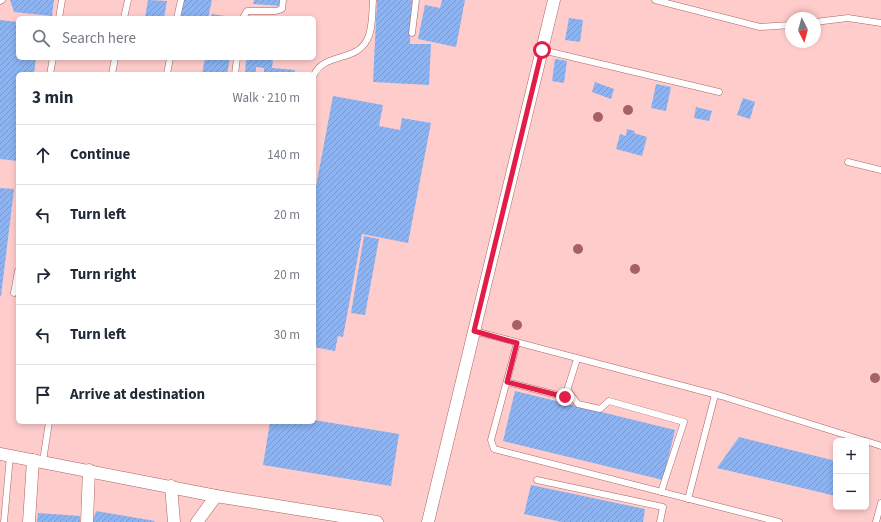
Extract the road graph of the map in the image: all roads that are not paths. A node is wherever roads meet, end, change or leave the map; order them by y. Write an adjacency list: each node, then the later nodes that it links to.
1 (62, 0): 9 (lane)
2 (128, 0): 10 (lane)
3 (181, 0): 11 (lane)
4 (283, 0): 12 (lane)
5 (373, 0): 26 (lane)
6 (416, 0): 16 (lane)
7 (554, 0): 17 (street)
8 (655, 0): 15 (lane)
9 (59, 16)
10 (124, 16)
11 (177, 16)
12 (244, 16)
13 (821, 21): 14 (lane)
14 (881, 23)
15 (785, 25)
16 (412, 33)
17 (542, 50): 27 (lane); 32 (street)
18 (52, 60): 22 (lane)
19 (115, 60): 23 (lane)
20 (170, 60): 24 (lane)
21 (237, 60): 25 (lane)
22 (50, 72)
23 (112, 72)
24 (167, 72)
25 (235, 72)
26 (316, 72)
27 (719, 92)
28 (848, 162): 29 (lane)
29 (881, 170)
30 (16, 282): 31 (lane)
31 (14, 293)
32 (474, 331): 33 (lane); 57 (street)
33 (517, 343): 34 (lane); 35 (lane)
34 (577, 359): 36 (lane); 37 (lane)
35 (507, 382): 36 (lane); 47 (lane)
36 (567, 390): 47 (lane)
37 (715, 395): 39 (lane); 49 (lane)
38 (48, 424): 43 (lane)
39 (855, 438)
40 (869, 442): 41 (lane)
41 (881, 446)
42 (5, 455): 43 (street); 51 (lane)
43 (38, 460): 44 (street); 52 (street)
44 (89, 470): 46 (street); 53 (street)
45 (537, 480): 58 (lane)
46 (171, 486): 48 (street); 54 (street)
47 (661, 492): 49 (lane)
48 (216, 496): 55 (street); 56 (street)
49 (688, 499): 59 (lane)
50 (881, 503): 60 (lane)
51 (4, 522)
52 (29, 522)
53 (87, 522)
54 (174, 522)
55 (197, 522)
56 (377, 522)
57 (428, 522)
58 (660, 522)
59 (779, 522)
60 (876, 522)

